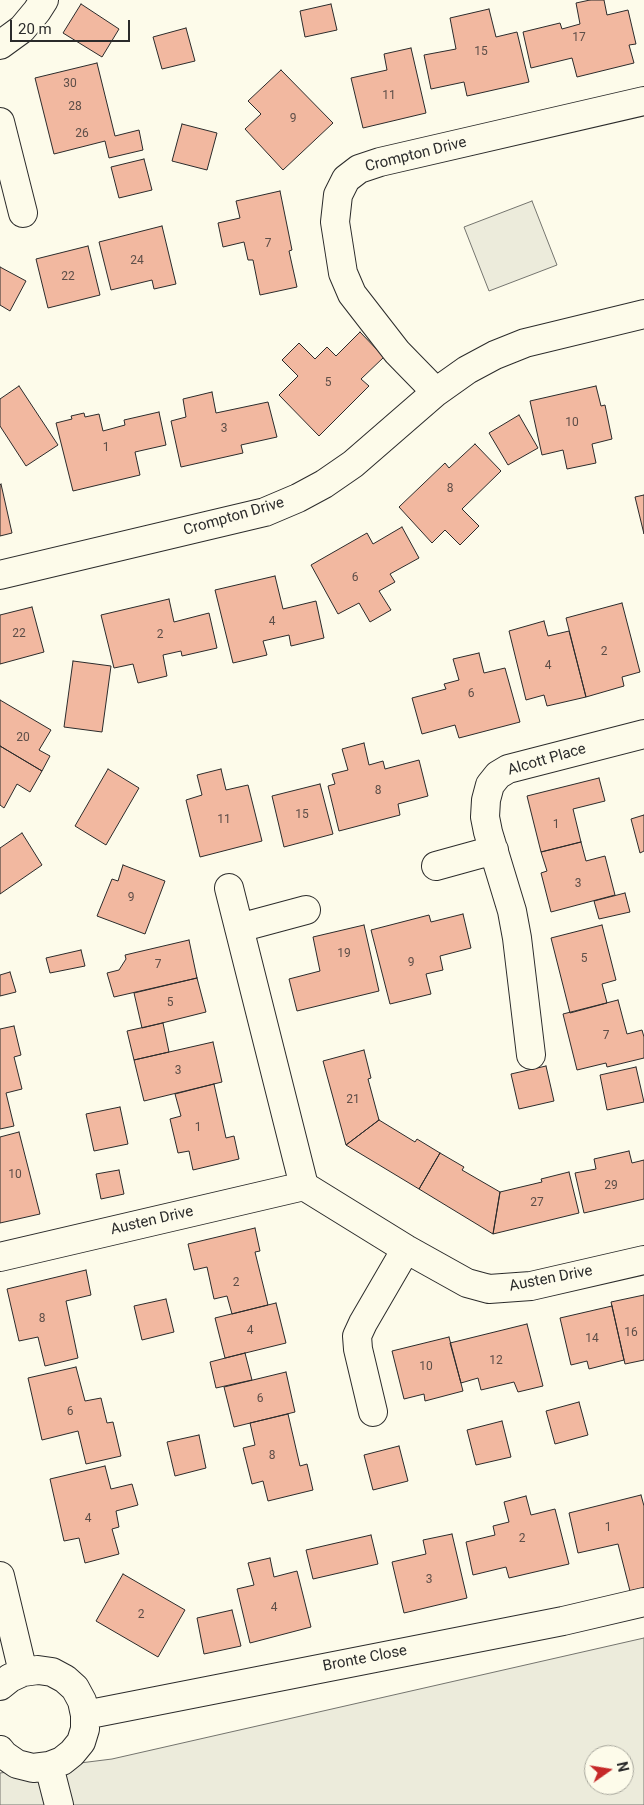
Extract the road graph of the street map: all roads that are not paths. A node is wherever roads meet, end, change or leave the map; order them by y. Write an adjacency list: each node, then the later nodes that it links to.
1 (44, 0): 2 (street)
2 (0, 46)
3 (644, 101): 7 (street, Crompton Drive)
4 (0, 122): 5 (street)
5 (23, 213)
6 (644, 314): 7 (street, Crompton Drive)
7 (436, 392): 8 (street, Crompton Drive)
8 (0, 575)
9 (644, 734): 10 (street, Alcott Place)
10 (494, 850): 11 (street); 15 (street, Alcott Place)
11 (436, 866)
12 (229, 888): 14 (street)
13 (306, 910): 14 (street)
14 (239, 928): 16 (street)
15 (531, 1055)
16 (304, 1186): 17 (street, Austen Drive); 18 (street, Austen Drive)
17 (406, 1249): 19 (street, Austen Drive); 20 (street)
18 (0, 1257)
19 (644, 1260)
20 (373, 1412)
21 (0, 1576): 23 (street)
22 (644, 1602): 25 (street, Bronte Close)
23 (23, 1672): 24 (street); 25 (street)
24 (0, 1686)
25 (86, 1715): 27 (street)
26 (0, 1750): 27 (street)
27 (49, 1766): 28 (street)
28 (59, 1805)

